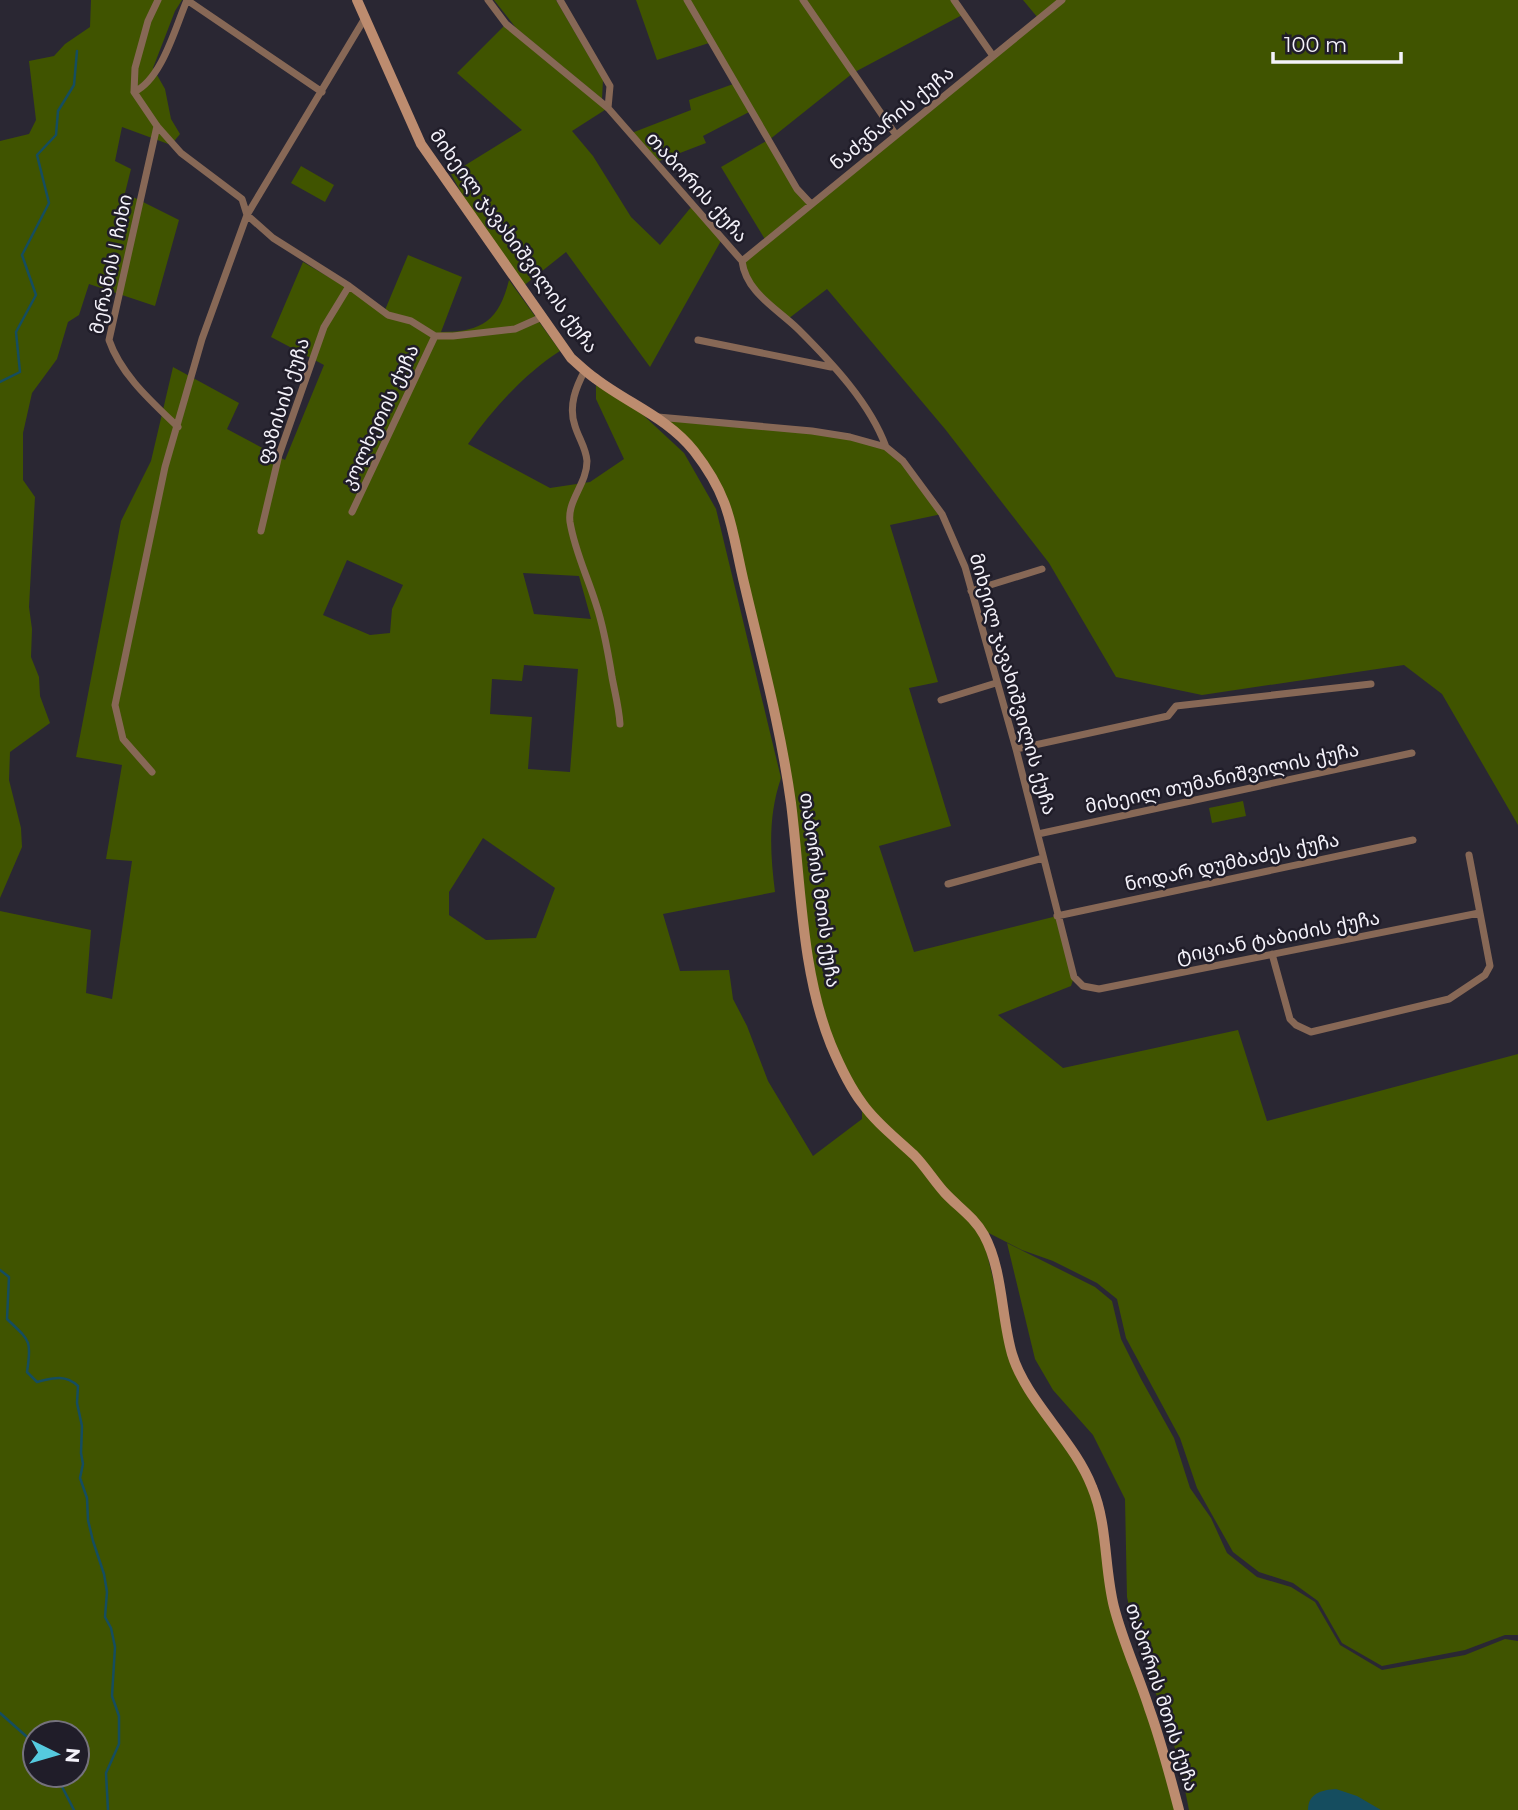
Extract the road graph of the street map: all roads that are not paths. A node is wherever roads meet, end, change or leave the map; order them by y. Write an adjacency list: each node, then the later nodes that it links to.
1 (158, 0): 12 (street)
2 (187, 0): 12 (street); 13 (street)
3 (356, 0): 10 (main road, მიხეილ ჯავახიშვილის ქუჩა)
4 (488, 0): 14 (street, თაბორის ქუჩა)
5 (560, 0): 14 (street)
6 (687, 0): 17 (street)
7 (803, 0): 16 (street)
8 (954, 0): 11 (street)
9 (1062, 0): 11 (street, ნაძვნარის ქუჩა)
10 (365, 18): 13 (street); 21 (main road, მიხეილ ჯავახიშვილის ქუჩა)
11 (993, 56): 16 (street, ნაძვნარის ქუჩა)
12 (134, 92): 15 (street)
13 (322, 92): 18 (street)
14 (608, 108): 19 (street, თაბორის ქუჩა)
15 (157, 126): 18 (street); 27 (street, მერანის I ჩიხი)
16 (896, 135): 17 (street, ნაძვნარის ქუჩა)
17 (811, 204): 19 (street, ნაძვნარის ქუჩა)
18 (247, 215): 20 (street); 27 (street)
19 (742, 261): 24 (street, თაბორის ქუჩა)
20 (349, 286): 22 (street); 30 (street, ფაზისის ქუჩა)
21 (542, 317): 22 (street); 25 (main road, მიხეილ ჯავახიშვილის ქუჩა)
22 (435, 336): 29 (street, კოლხეთის ქუჩა)
23 (698, 340): 24 (street)
24 (832, 367): 28 (street, თაბორის ქუჩა)
25 (585, 370): 26 (main road, მიხეილ ჯავახიშვილის ქუჩა); 36 (street)
26 (655, 416): 28 (street, მიხეილ ჯავახიშვილის ქუჩა); 49 (main road, თაბორის მთის ქუჩა)
27 (178, 427): 39 (street)
28 (886, 447): 32 (street, მიხეილ ჯავახიშვილის ქუჩა)
29 (352, 512)
30 (261, 531)
31 (1042, 569): 32 (street)
32 (971, 591): 33 (street, მიხეილ ჯავახიშვილის ქუჩა)
33 (996, 682): 35 (street); 37 (street, მიხეილ ჯავახიშვილის ქუჩა)
34 (1371, 684): 37 (street)
35 (941, 700)
36 (620, 724)
37 (1016, 749): 40 (street, მიხეილ ჯავახიშვილის ქუჩა)
38 (1412, 753): 40 (street, მიხეილ თუმანიშვილის ქუჩა)
39 (152, 772)
40 (1038, 834): 43 (street, მიხეილ ჯავახიშვილის ქუჩა)
41 (1413, 840): 46 (street, ნოდარ დუმბაძეს ქუჩა)
42 (1469, 855): 45 (street)
43 (1043, 858): 44 (street); 46 (street, მიხეილ ჯავახიშვილის ქუჩა)
44 (948, 884)
45 (1479, 913): 47 (street, ტიციან ტაბიძის ქუჩა); 47 (street)
46 (1057, 916): 48 (street, მიხეილ ჯავახიშვილის ქუჩა)
47 (1272, 954): 48 (street, ტიციან ტაბიძის ქუჩა)
48 (1083, 986)
49 (1179, 1810)

